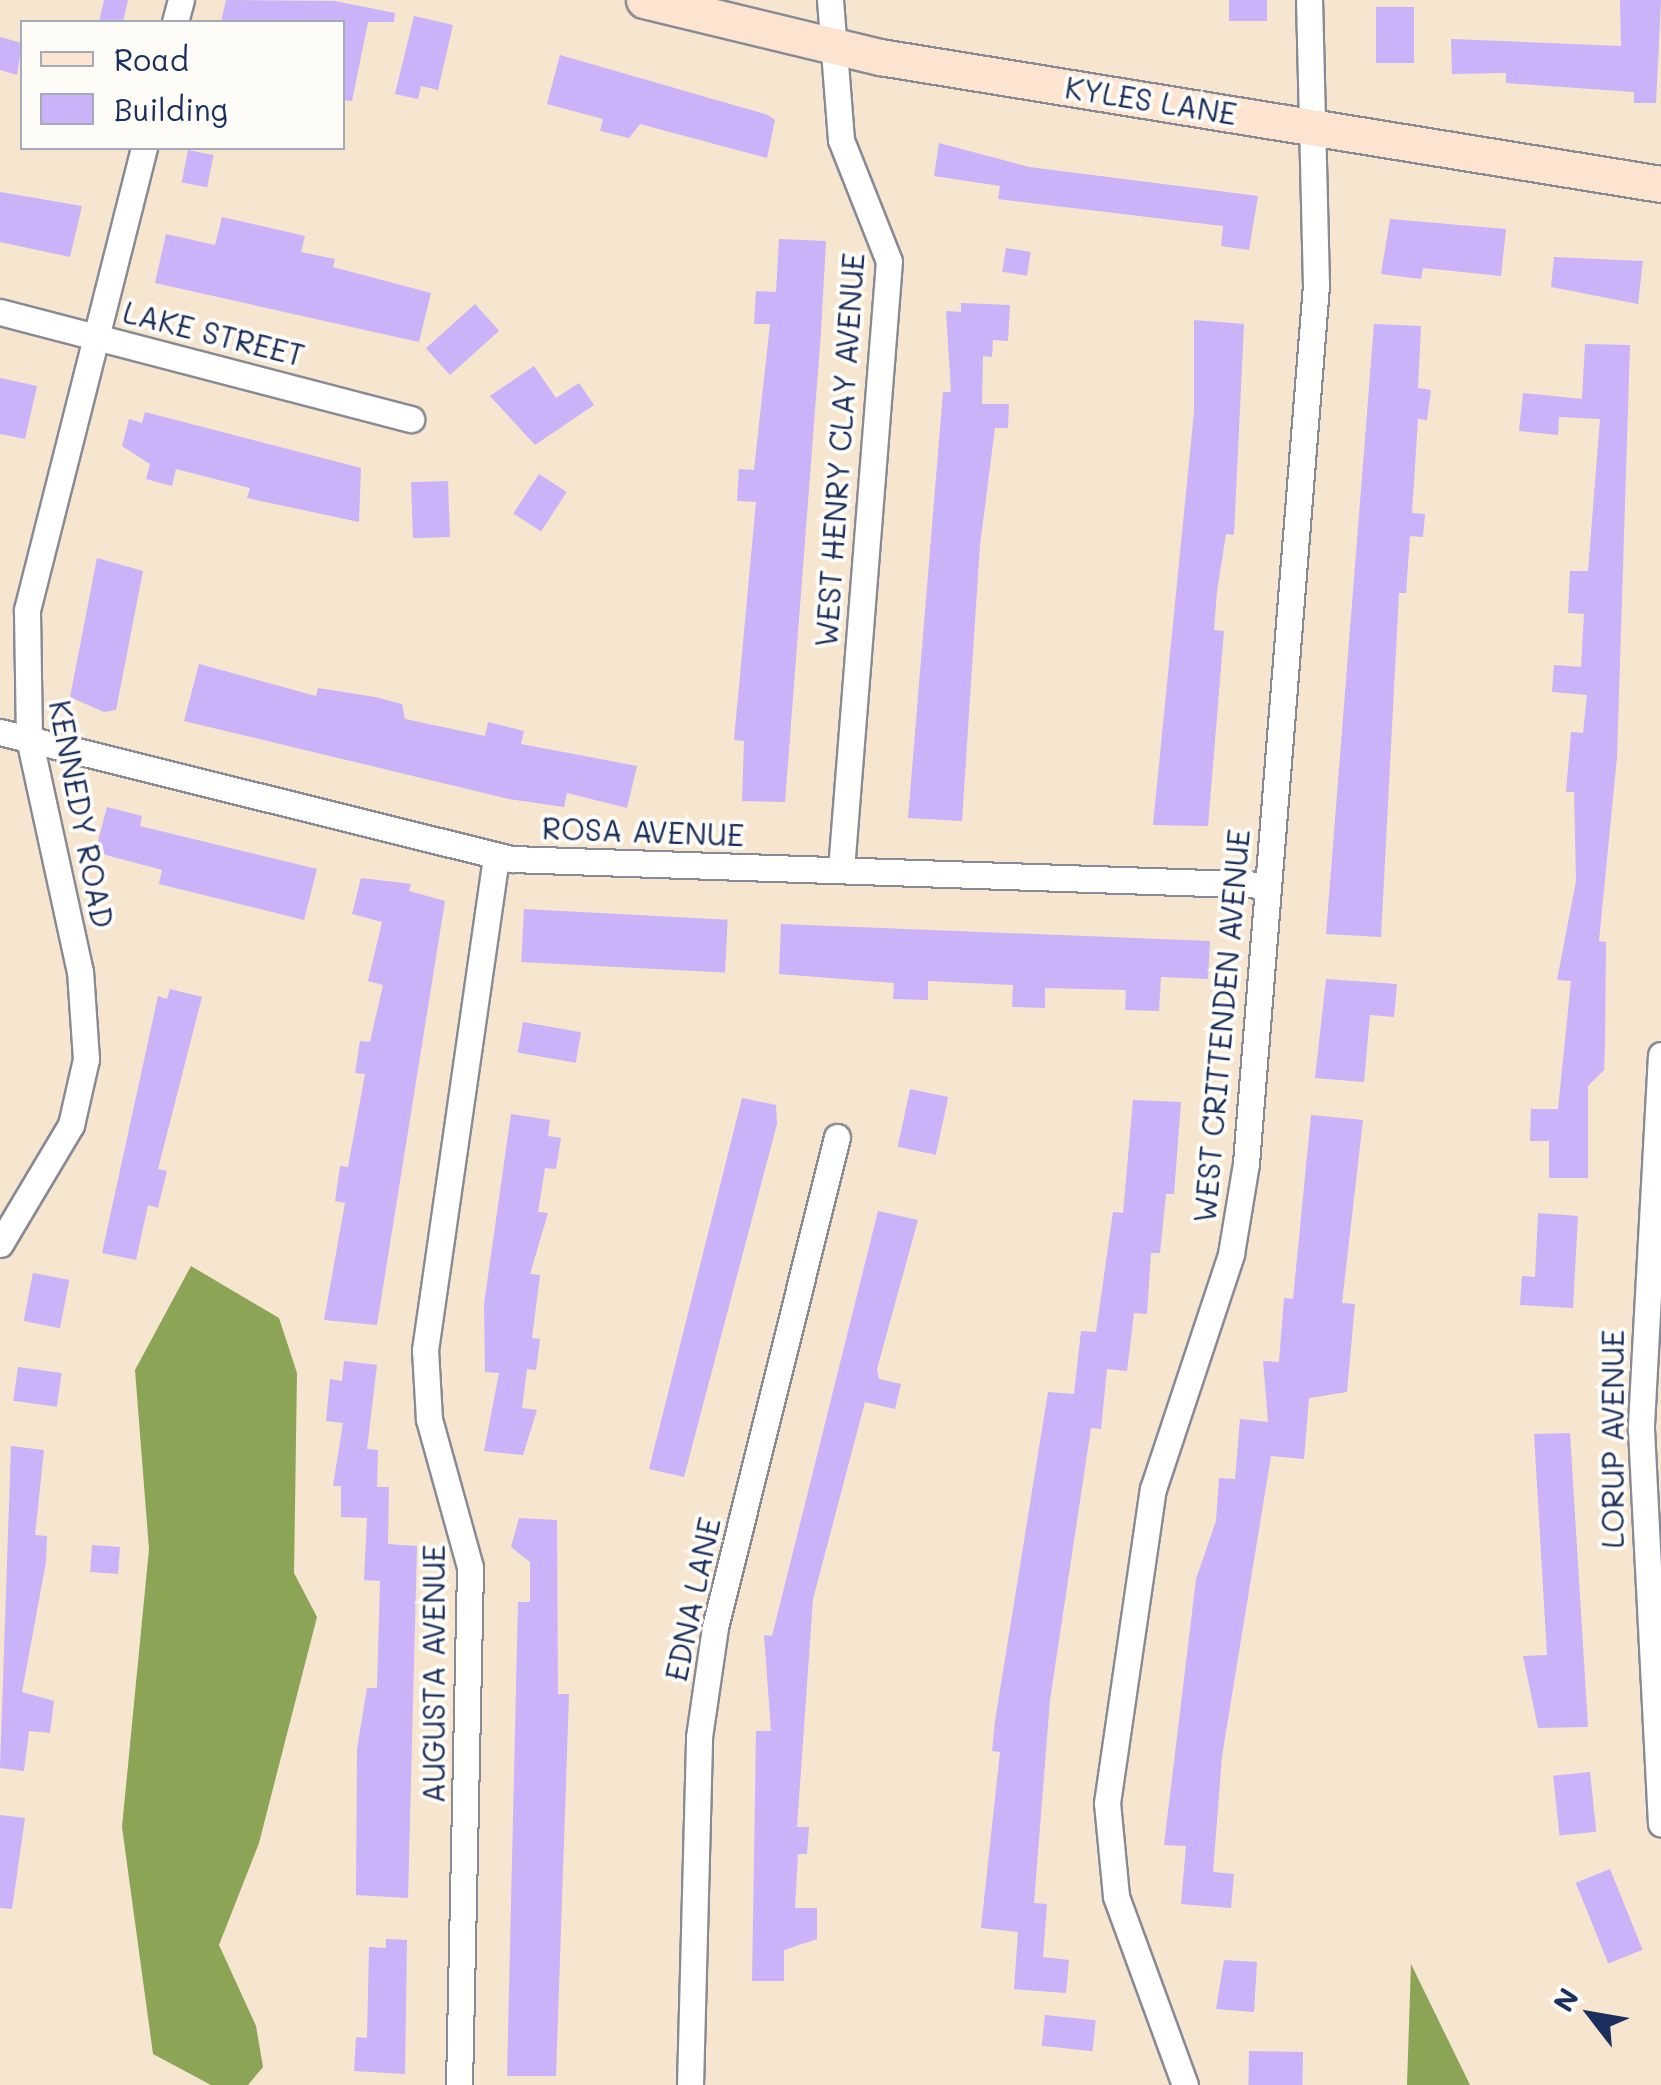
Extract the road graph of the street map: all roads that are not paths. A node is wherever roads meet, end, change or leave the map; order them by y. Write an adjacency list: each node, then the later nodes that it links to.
1 (644, 0): 4 (main road, KYLES LANE)
2 (830, 0): 4 (street, WEST HENRY CLAY AVENUE)
3 (1309, 0): 5 (street, WEST CRITTENDEN AVENUE)
4 (831, 45): 5 (main road, KYLES LANE); 14 (street, WEST HENRY CLAY AVENUE)
5 (1312, 126): 7 (main road, KYLES LANE); 15 (street, WEST CRITTENDEN AVENUE)
6 (143, 150): 9 (street, KENNEDY ROAD)
7 (1661, 184)
8 (0, 312): 9 (street, LAKE STREET)
9 (96, 336): 10 (street, LAKE STREET); 12 (street, KENNEDY ROAD)
10 (411, 419)
11 (0, 732): 12 (street, ROSA AVENUE)
12 (29, 739): 13 (street, ROSA AVENUE); 18 (street, KENNEDY ROAD)
13 (496, 856): 14 (street, ROSA AVENUE); 22 (street, AUGUSTA AVENUE)
14 (841, 870): 15 (street, ROSA AVENUE)
15 (1268, 885): 24 (street, WEST CRITTENDEN AVENUE)
16 (1661, 1055): 19 (street, LORUP AVENUE)
17 (837, 1137): 23 (street, EDNA LANE)
18 (0, 1244)
19 (1653, 1295): 20 (street, LORUP AVENUE)
20 (1655, 1653): 21 (street, LORUP AVENUE)
21 (1661, 1822)
22 (459, 2085)
23 (690, 2085)
24 (1185, 2085)

